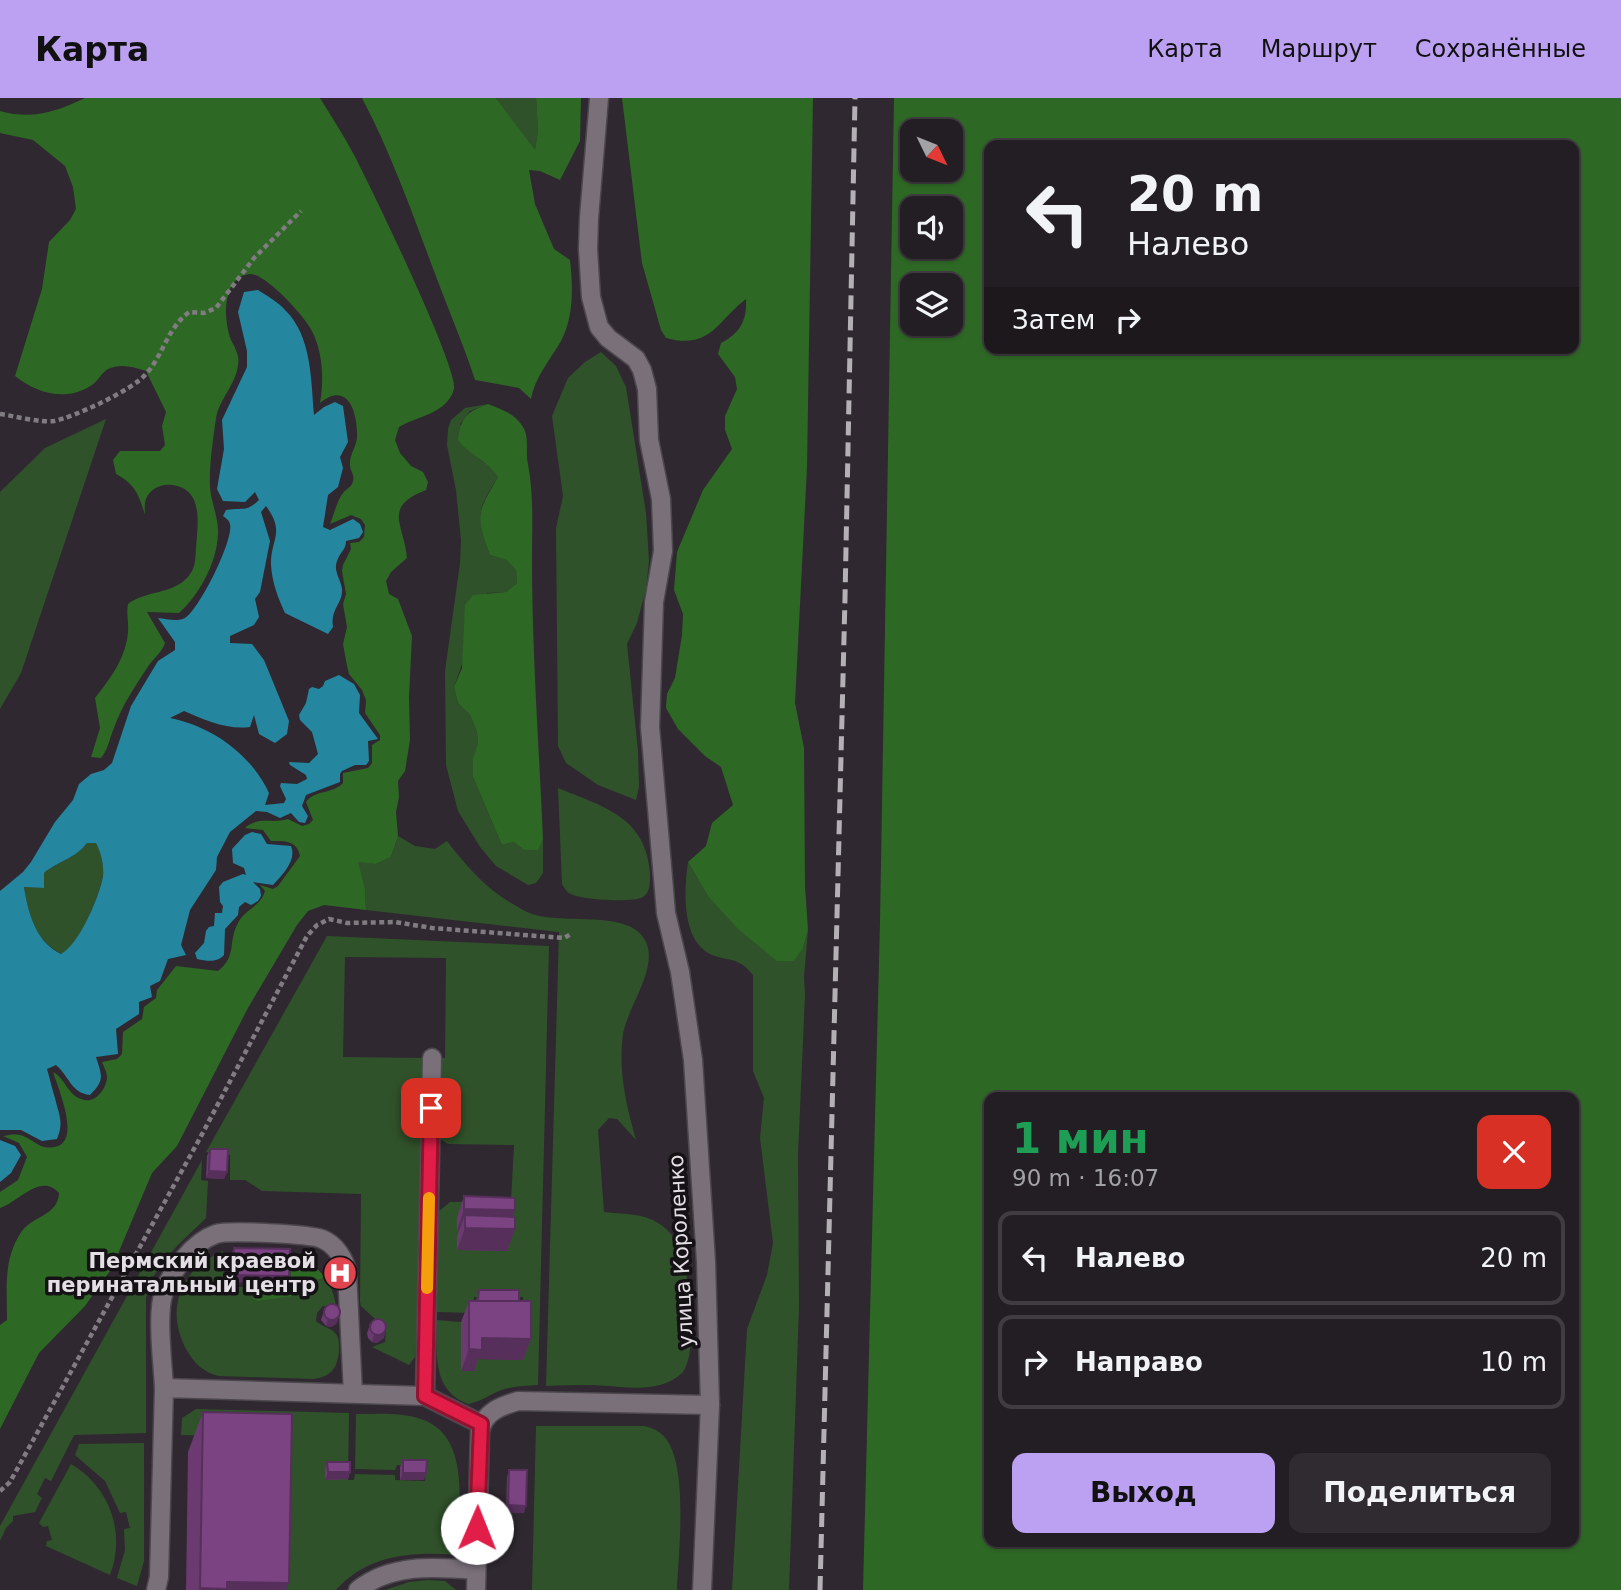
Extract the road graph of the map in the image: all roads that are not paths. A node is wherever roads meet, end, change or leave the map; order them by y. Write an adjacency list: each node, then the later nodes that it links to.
1 (599, 98): 6 (street, улица Короленко)
2 (432, 1058): 5 (street)
3 (164, 1388): 4 (street); 4 (street); 9 (street)
4 (353, 1393): 5 (street)
5 (425, 1396): 7 (street)
6 (710, 1405): 7 (street); 12 (street, улица Короленко)
7 (481, 1424): 8 (street)
8 (476, 1570): 10 (street); 11 (street)
9 (156, 1590)
10 (358, 1590)
11 (476, 1590)
12 (702, 1590)

